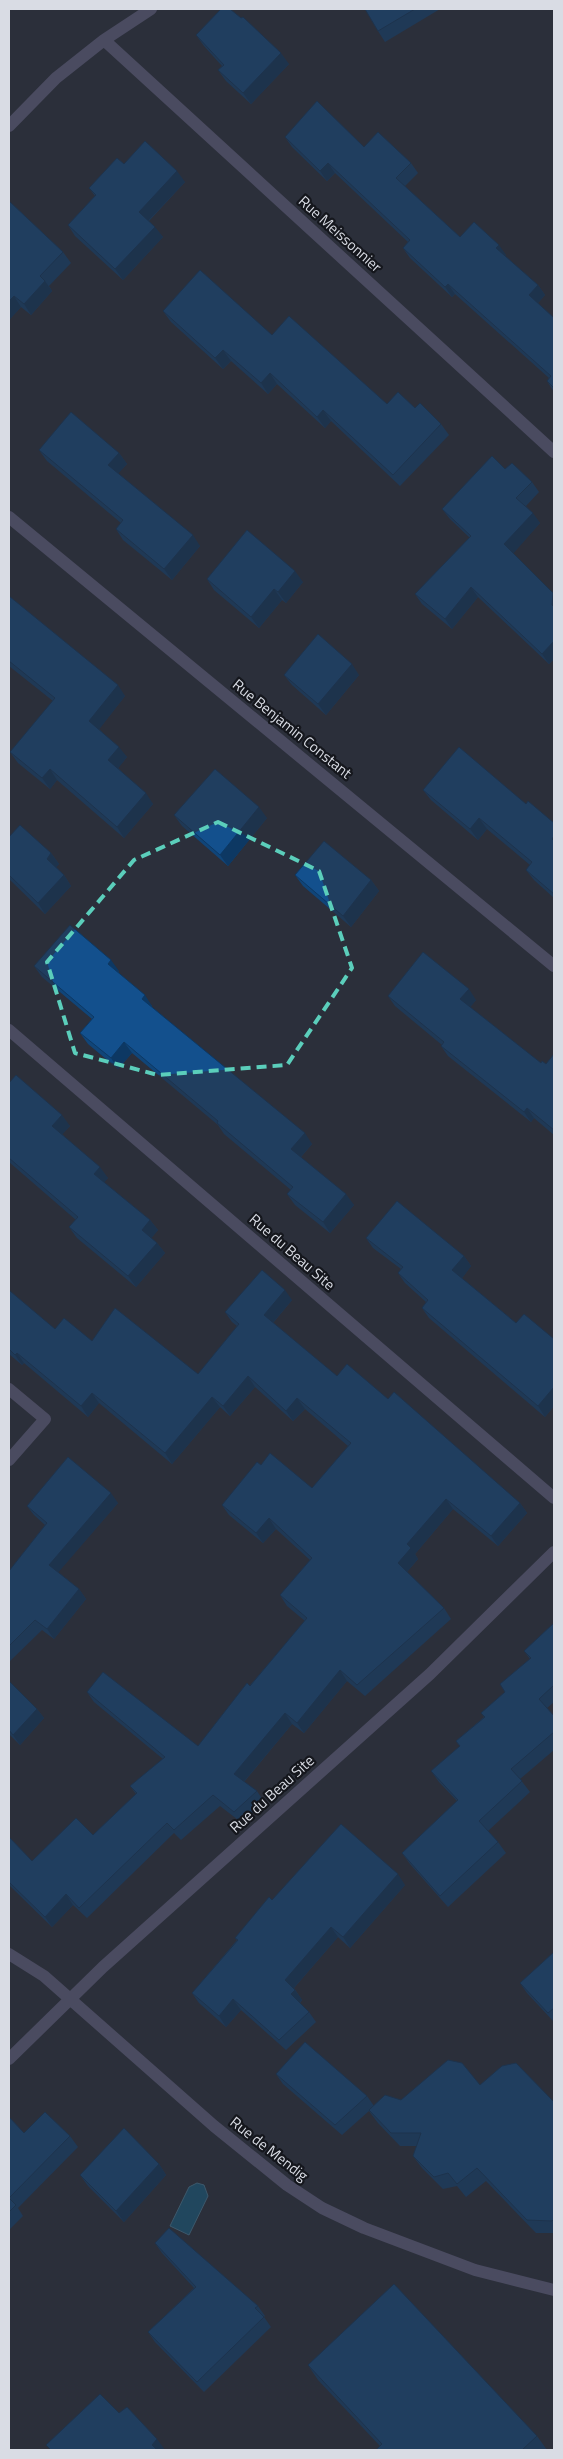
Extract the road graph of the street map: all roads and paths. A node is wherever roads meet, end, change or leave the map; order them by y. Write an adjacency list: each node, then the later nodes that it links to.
1 (151, 9): 2 (street)
2 (104, 40): 3 (street); 4 (street, Rue Meissonnier)
3 (9, 126)
4 (554, 452)
5 (9, 517): 6 (street, Rue Benjamin Constant)
6 (554, 966)
7 (9, 1030): 10 (street, Rue du Beau Site)
8 (9, 1389): 9 (street)
9 (9, 1460)
10 (554, 1498)
11 (554, 1552): 13 (street, Rue du Beau Site)
12 (9, 1954): 13 (street, Rue de Mendig)
13 (72, 2000): 14 (street, Rue du Beau Site); 15 (street, Rue de Mendig)
14 (9, 2059)
15 (554, 2290)

